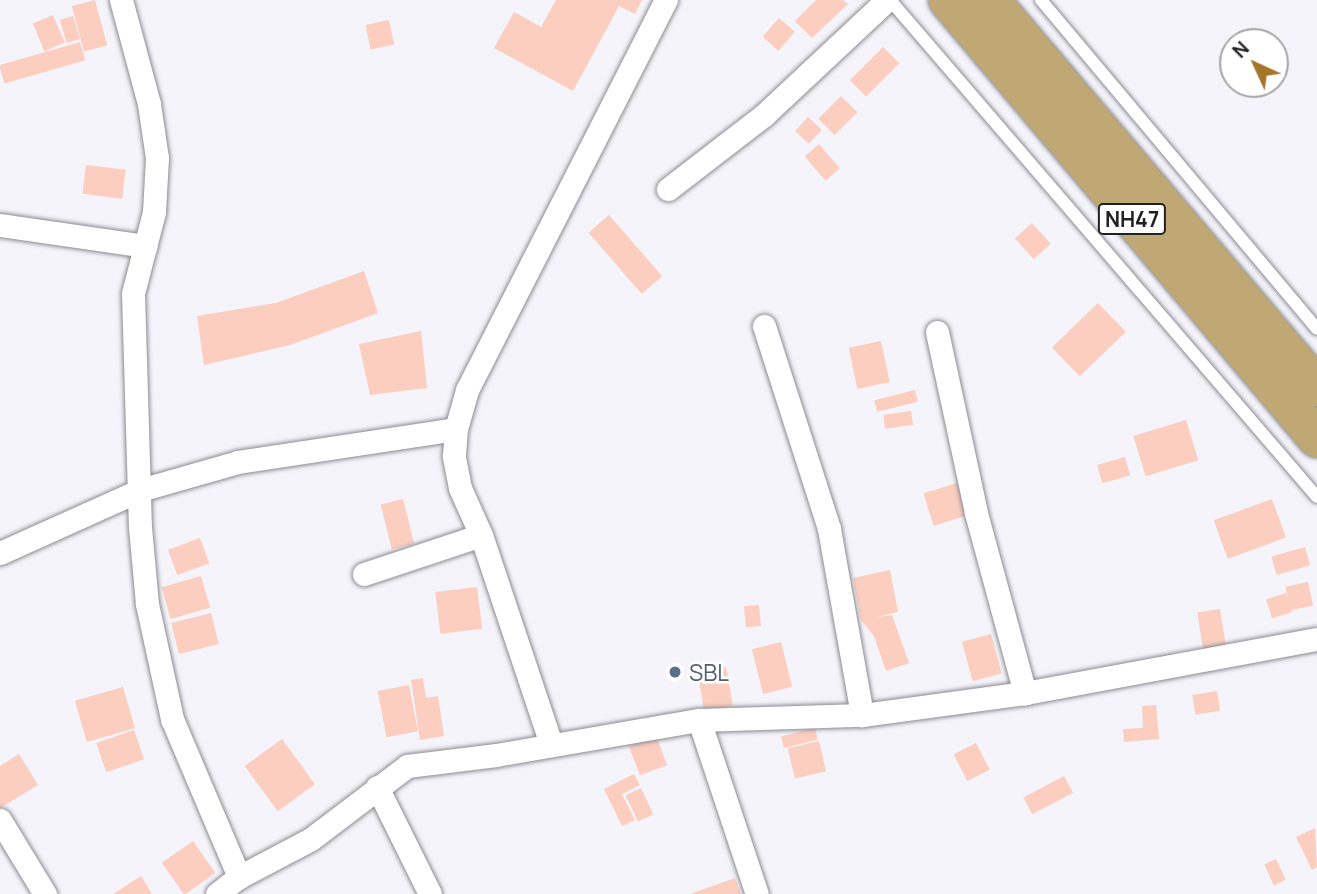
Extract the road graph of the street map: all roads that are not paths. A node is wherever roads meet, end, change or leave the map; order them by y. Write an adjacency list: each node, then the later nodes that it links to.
1 (121, 0): 9 (street)
2 (666, 0): 14 (street)
3 (889, 0): 7 (street); 17 (lane)
4 (948, 0): 15 (highway, NH47)
5 (990, 0): 13 (highway, NH47)
6 (1041, 0): 11 (lane)
7 (667, 188)
8 (0, 225): 9 (street)
9 (145, 246): 16 (street)
10 (764, 326): 23 (street)
11 (1317, 329)
12 (937, 332): 22 (street)
13 (1317, 387)
14 (456, 429): 16 (street); 18 (street)
15 (1317, 438)
16 (140, 490): 19 (street); 28 (street)
17 (1317, 498)
18 (481, 535): 20 (street); 25 (street)
19 (0, 553)
20 (364, 574)
21 (1317, 639): 22 (street)
22 (1025, 693): 23 (street)
23 (862, 715): 24 (street)
24 (699, 720): 25 (street); 32 (street)
25 (551, 744): 26 (street)
26 (377, 787): 28 (street); 31 (street)
27 (0, 820): 29 (street)
28 (239, 877): 30 (street)
29 (45, 894)
30 (217, 894)
31 (430, 894)
32 (757, 894)

